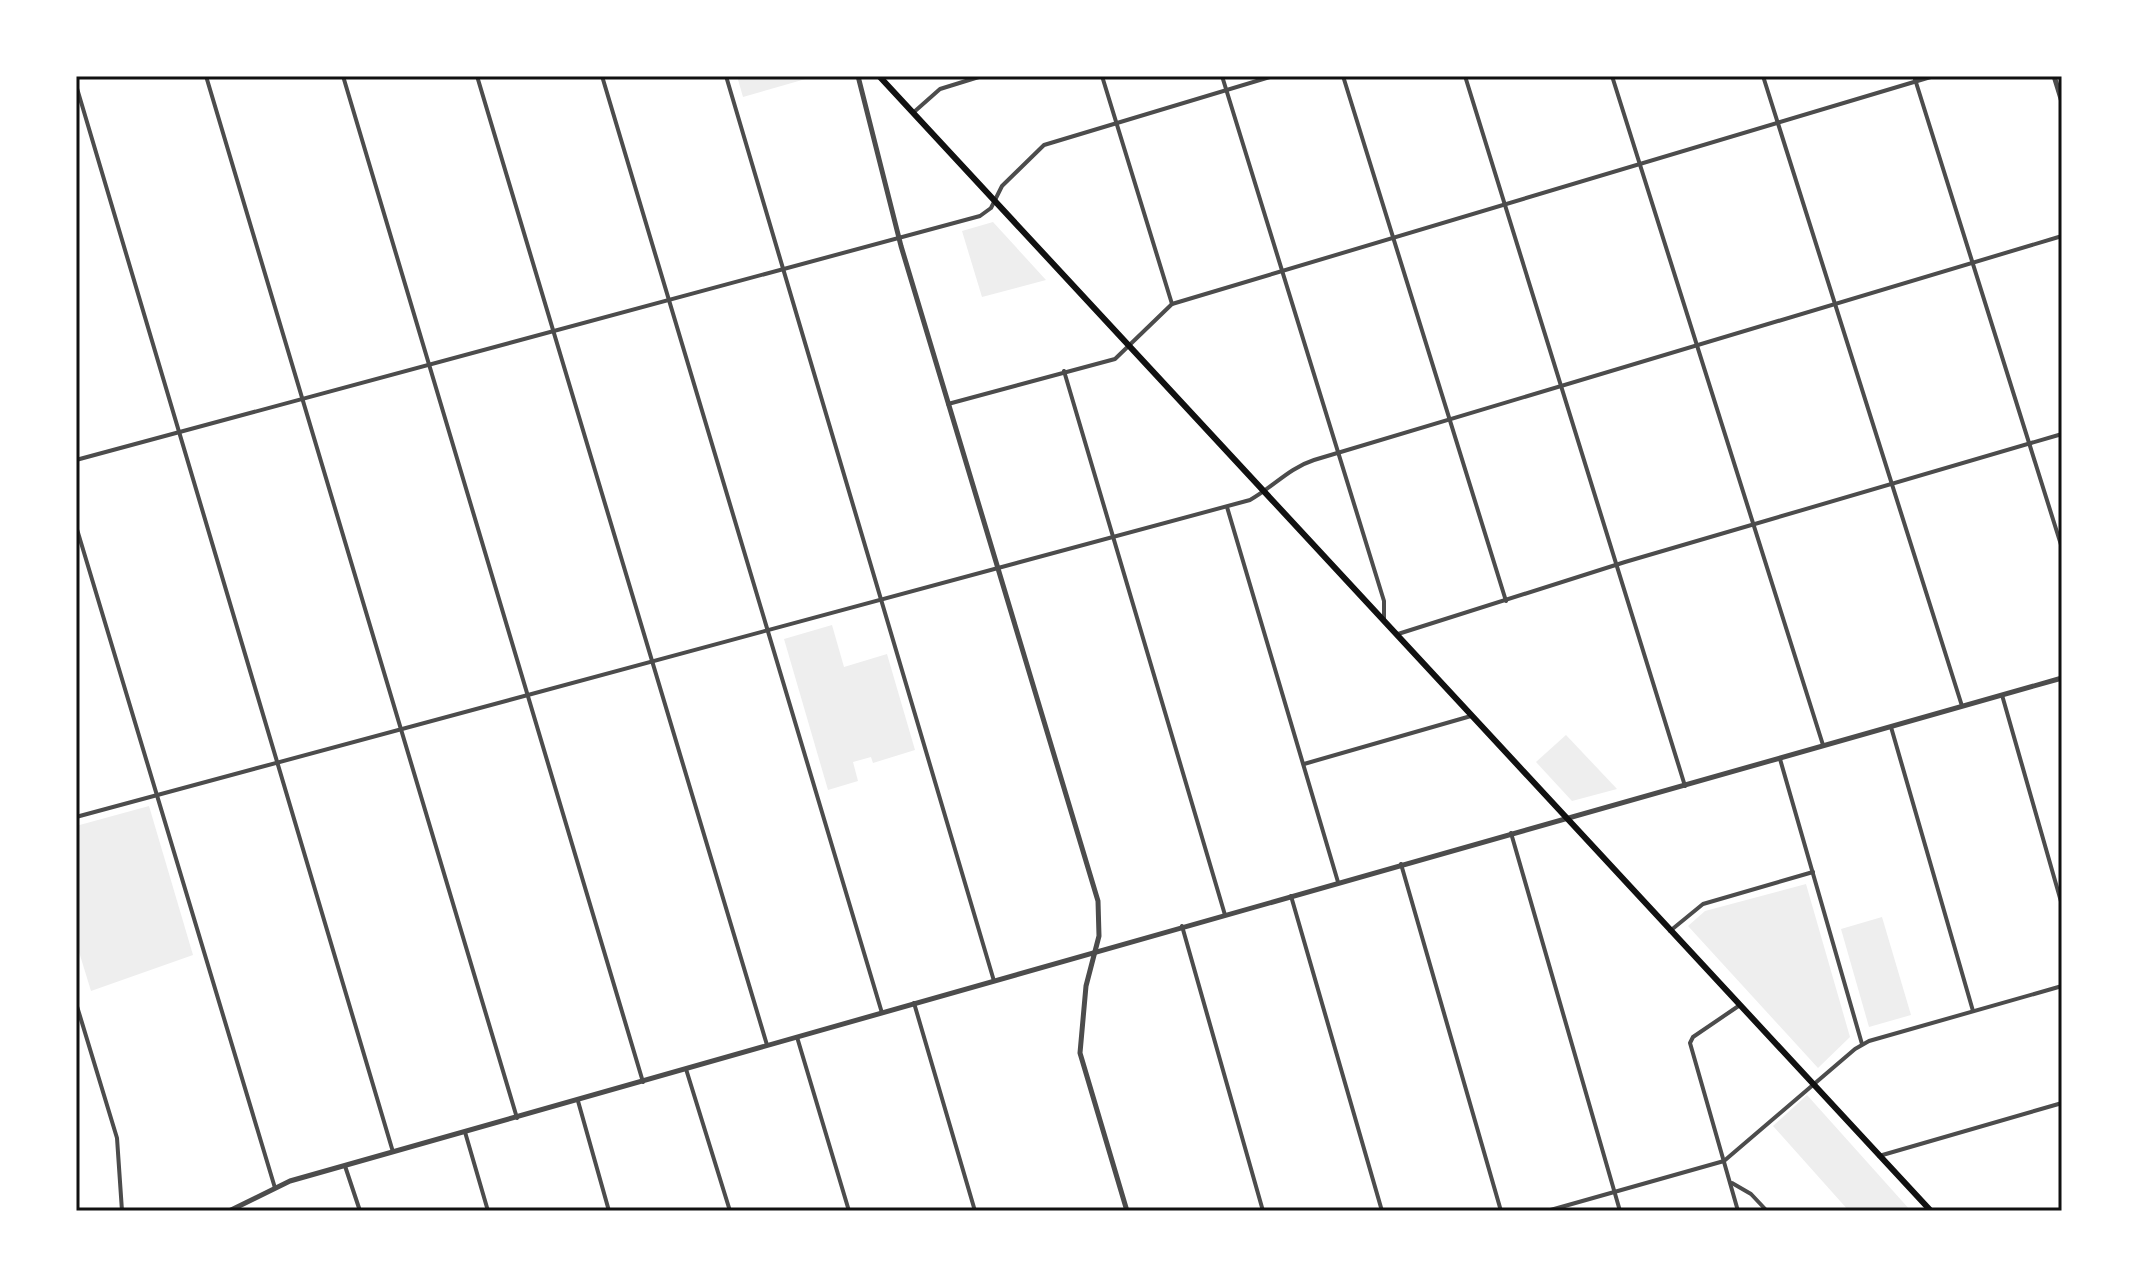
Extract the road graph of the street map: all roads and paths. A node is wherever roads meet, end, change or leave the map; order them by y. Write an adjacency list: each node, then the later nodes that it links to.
1 (206, 76): 45 (street)
2 (343, 76): 42 (street)
3 (477, 76): 39 (street)
4 (602, 76): 36 (street)
5 (726, 76): 34 (street)
6 (858, 76): 31 (street)
7 (879, 76): 24 (main road)
8 (982, 76): 18 (street)
9 (1102, 76): 25 (street)
10 (1222, 76): 22 (street)
11 (1273, 76): 22 (street)
12 (1343, 76): 32 (street)
13 (1465, 76): 29 (street)
14 (1612, 76): 27 (street)
15 (1763, 76): 26 (street)
16 (1934, 76): 19 (street)
17 (2054, 76): 21 (street)
18 (969, 78): 24 (street)
19 (1915, 79): 26 (street); 33 (street)
20 (76, 85): 48 (street)
21 (2060, 86): 23 (street)
22 (1227, 90): 25 (street); 35 (street)
23 (2062, 102)
24 (912, 113): 28 (main road)
25 (1117, 123): 28 (street); 37 (street)
26 (1778, 123): 27 (street); 38 (street)
27 (1640, 164): 29 (street); 40 (street)
28 (994, 203): 31 (street); 41 (main road)
29 (1504, 205): 32 (street); 44 (street)
30 (2062, 236): 33 (street)
31 (899, 238): 34 (street); 46 (street)
32 (1393, 238): 35 (street); 47 (street)
33 (1973, 262): 38 (street); 50 (street)
34 (784, 269): 36 (street); 62 (street)
35 (1283, 271): 37 (street); 51 (street)
36 (669, 300): 39 (street); 65 (street)
37 (1172, 304): 41 (street)
38 (1835, 304): 40 (street); 53 (street)
39 (554, 331): 42 (street); 67 (street)
40 (1697, 345): 44 (street); 56 (street)
41 (1129, 349): 43 (street); 54 (main road)
42 (430, 365): 45 (street); 69 (street)
43 (1063, 372): 46 (street); 58 (street)
44 (1560, 386): 47 (street); 60 (street)
45 (303, 399): 48 (street); 74 (street)
46 (948, 404): 61 (street)
47 (1450, 419): 51 (street); 63 (street)
48 (179, 432): 52 (street); 77 (street)
49 (2062, 434): 50 (street)
50 (2029, 444): 53 (street); 59 (street)
51 (1339, 452): 54 (street); 64 (street)
52 (76, 460)
53 (1892, 484): 56 (street); 71 (street)
54 (1263, 493): 55 (street); 64 (main road)
55 (1227, 507): 58 (street); 78 (street)
56 (1753, 524): 60 (street); 75 (street)
57 (76, 526): 80 (street)
58 (1112, 538): 61 (street); 89 (street)
59 (2062, 548)
60 (1617, 566): 63 (street); 79 (street)
61 (997, 569): 62 (street); 92 (street)
62 (882, 600): 65 (street); 93 (street)
63 (1506, 601): 66 (street)
64 (1384, 623): 66 (main road)
65 (767, 631): 67 (street); 99 (street)
66 (1395, 635): 72 (main road)
67 (653, 662): 69 (street); 102 (street)
68 (2062, 678): 70 (street)
69 (528, 695): 74 (street); 104 (street)
70 (2002, 695): 71 (street); 88 (street)
71 (1962, 706): 73 (street)
72 (1471, 716): 78 (street); 82 (main road)
73 (1891, 727): 75 (street); 98 (street)
74 (401, 729): 77 (street); 108 (street)
75 (1823, 746): 76 (street)
76 (1780, 759): 79 (street); 85 (street)
77 (277, 763): 80 (street); 110 (street)
78 (1304, 764): 86 (street)
79 (1685, 786): 82 (street)
80 (157, 795): 81 (street); 115 (street)
81 (76, 817)
82 (1565, 818): 83 (street); 91 (main road)
83 (1511, 833): 84 (street); 116 (street)
84 (1401, 864): 86 (street); 128 (street)
85 (1813, 872): 91 (street); 101 (street)
86 (1338, 882): 87 (street)
87 (1291, 896): 89 (street); 127 (street)
88 (2062, 905)
89 (1225, 915): 90 (street)
90 (1182, 926): 92 (street); 126 (street)
91 (1670, 931): 97 (main road)
92 (1096, 952): 93 (street); 125 (street)
93 (994, 981): 96 (street)
94 (2062, 986): 98 (street)
95 (76, 1003): 118 (street)
96 (914, 1003): 99 (street); 124 (street)
97 (1740, 1005): 105 (main road); 112 (street)
98 (1973, 1011): 101 (street)
99 (882, 1013): 100 (street)
100 (797, 1037): 102 (street); 123 (street)
101 (1862, 1044): 105 (street)
102 (767, 1045): 103 (street)
103 (686, 1069): 104 (street); 122 (street)
104 (643, 1082): 106 (street)
105 (1813, 1084): 111 (main road); 112 (street)
106 (578, 1101): 108 (street); 121 (street)
107 (2062, 1103): 111 (street)
108 (517, 1118): 109 (street)
109 (465, 1132): 110 (street); 120 (street)
110 (393, 1152): 113 (street)
111 (1879, 1156): 133 (main road)
112 (1724, 1161): 114 (street); 116 (street)
113 (345, 1166): 115 (street); 119 (street)
114 (1730, 1181): 131 (street); 132 (street)
115 (275, 1188): 117 (street)
116 (1614, 1192): 129 (street); 130 (street)
117 (231, 1210)
118 (122, 1211)
119 (360, 1211)
120 (488, 1211)
121 (609, 1211)
122 (730, 1211)
123 (849, 1211)
124 (975, 1211)
125 (1127, 1211)
126 (1263, 1211)
127 (1382, 1211)
128 (1501, 1211)
129 (1547, 1211)
130 (1620, 1211)
131 (1738, 1211)
132 (1767, 1211)
133 (1931, 1211)

